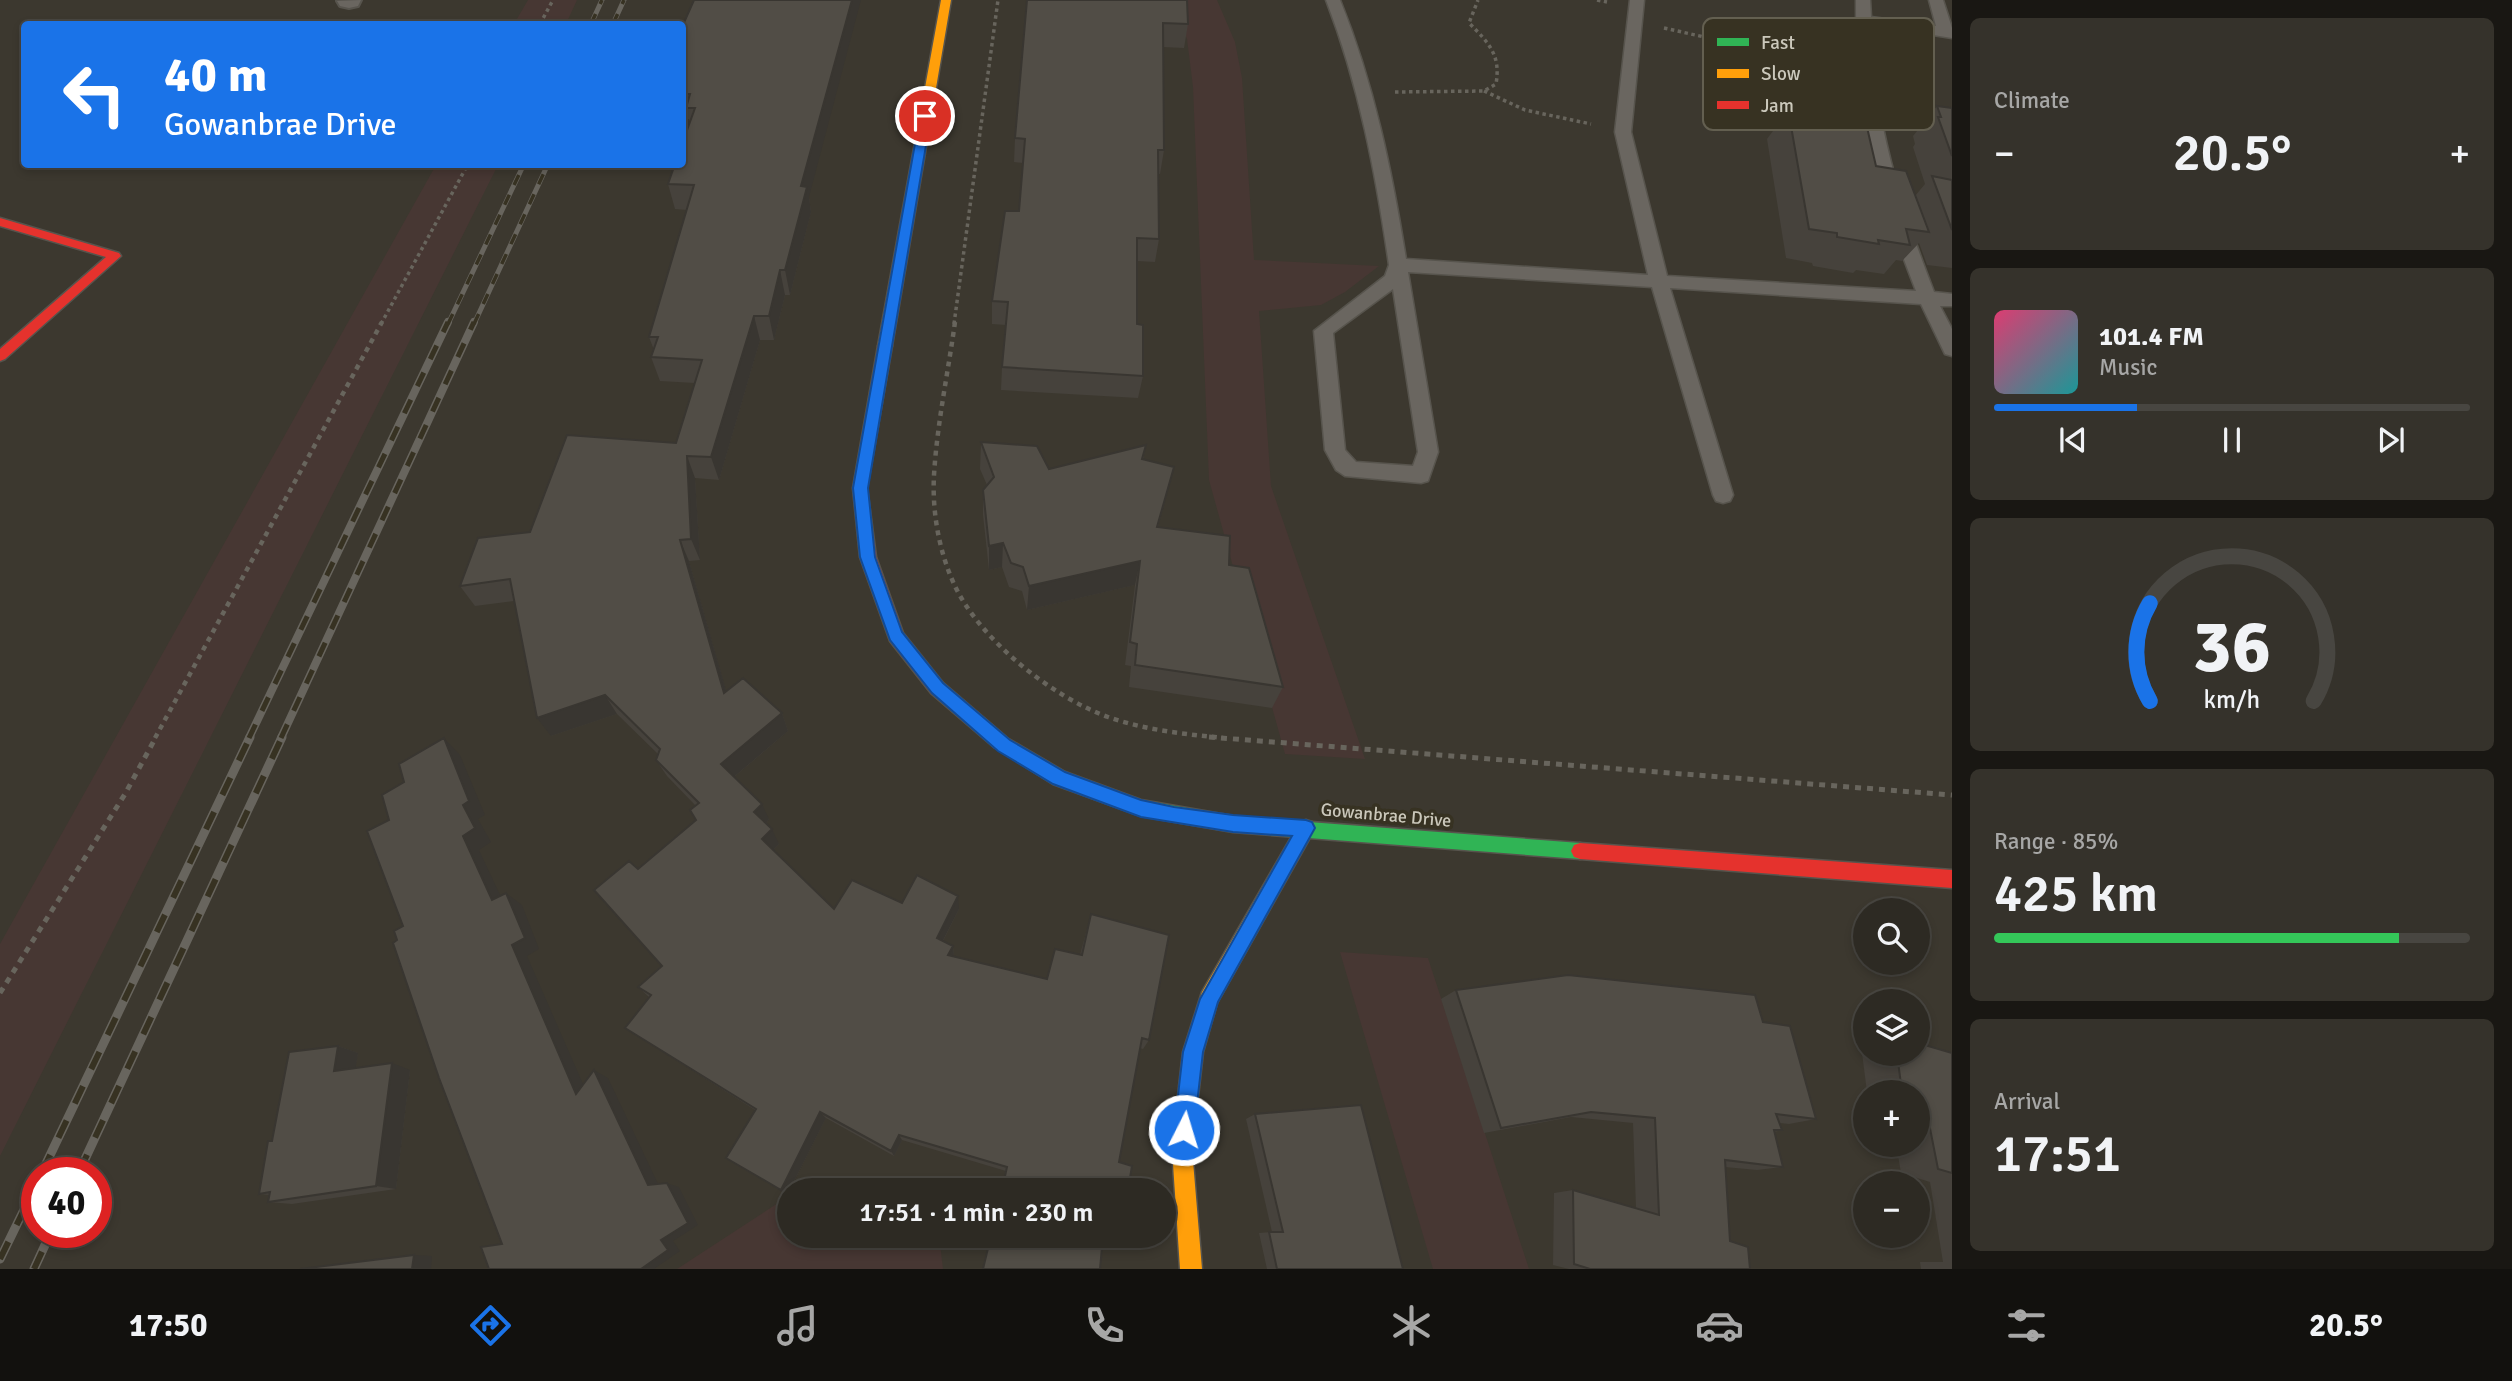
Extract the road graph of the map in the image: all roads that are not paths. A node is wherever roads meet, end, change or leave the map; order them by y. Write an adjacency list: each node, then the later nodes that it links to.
1 (946, 0): 17 (street, Gowanbrae Drive)
2 (1334, 0): 10 (lane)
3 (1863, 0): 6 (lane)
4 (1936, 0): 7 (lane)
5 (1636, 7): 11 (lane)
6 (1864, 18)
7 (1949, 33)
8 (1875, 130): 12 (lane)
9 (0, 222): 15 (street)
10 (1398, 265): 10 (lane); 11 (lane)
11 (1659, 281): 12 (lane); 16 (lane)
12 (1927, 298): 13 (lane); 14 (lane)
13 (1952, 300)
14 (1952, 349)
15 (0, 356)
16 (1723, 495)
17 (1306, 828): 18 (street, Gowanbrae Drive); 19 (street)
18 (1952, 879)
19 (1192, 1269)

